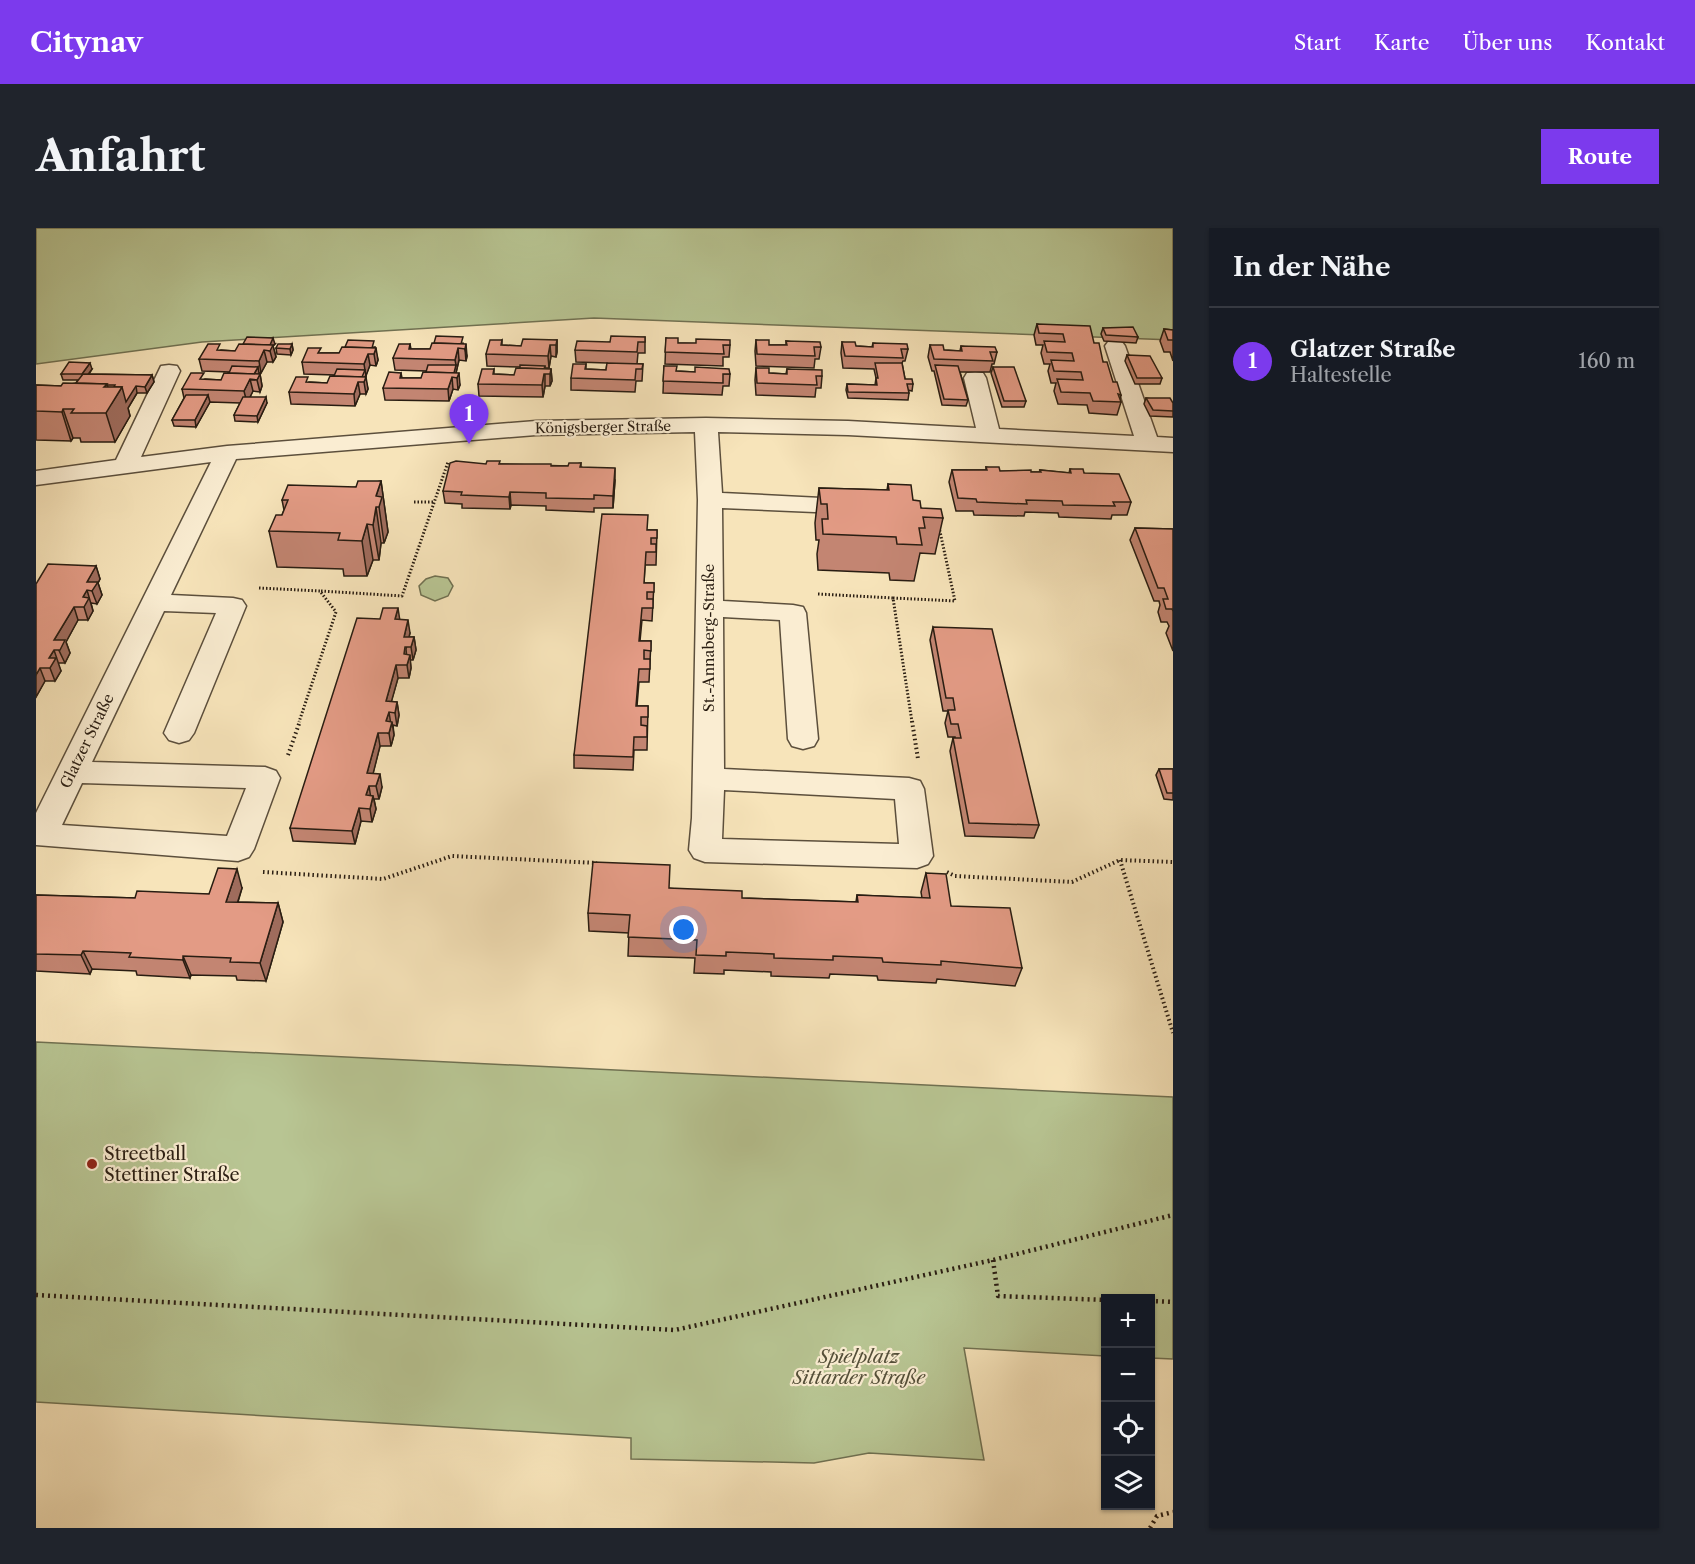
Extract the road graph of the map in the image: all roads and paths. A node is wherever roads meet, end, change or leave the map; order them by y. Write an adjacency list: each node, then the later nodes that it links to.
1 (1114, 346): 7 (street)
2 (169, 371): 10 (street)
3 (975, 378): 6 (street)
4 (706, 425): 5 (street, Königsberger Straße); 6 (street, Königsberger Straße); 12 (street, St.-Annaberg-Straße)
5 (456, 434): 9 (street, Königsberger Straße); 14 (path)
6 (989, 434): 7 (street, Königsberger Straße)
7 (1148, 443): 8 (street, Königsberger Straße)
8 (1173, 445)
9 (227, 453): 10 (street, Königsberger Straße); 21 (street, Glatzer Straße)
10 (125, 466): 11 (street, Königsberger Straße)
11 (36, 478)
12 (710, 500): 15 (street); 22 (street, St.-Annaberg-Straße)
13 (414, 502): 14 (path)
14 (435, 502): 18 (path)
15 (874, 508)
16 (938, 520): 20 (path)
17 (249, 587): 18 (path)
18 (320, 591): 26 (path)
19 (814, 593): 20 (path)
20 (893, 598): 28 (path)
21 (153, 602): 23 (street); 25 (street, Glatzer Straße)
22 (709, 608): 24 (street); 27 (street, St.-Annaberg-Straße)
23 (179, 733)
24 (803, 739)
25 (72, 772): 26 (street); 29 (street, Glatzer Straße)
26 (265, 778): 29 (street)
27 (708, 779): 28 (street); 30 (street, St.-Annaberg-Straße)
28 (909, 789): 30 (street)
29 (238, 849): 33 (path)
30 (917, 856): 31 (path)
31 (1119, 860): 32 (path); 34 (path)
32 (1173, 862)
33 (601, 863)
34 (1173, 1033)
35 (1173, 1215): 36 (path)
36 (993, 1260): 37 (path); 38 (path)
37 (36, 1295)
38 (1101, 1300)
39 (1155, 1301): 40 (path)
40 (1173, 1302)
41 (1173, 1512): 42 (path)
42 (1150, 1528)

